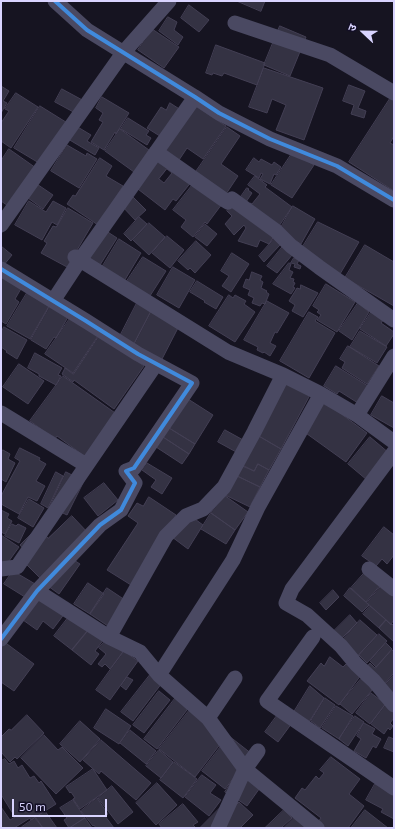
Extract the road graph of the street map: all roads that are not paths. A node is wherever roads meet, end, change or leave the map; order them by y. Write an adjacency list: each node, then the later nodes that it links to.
1 (55, 1): 4 (street)
2 (169, 1): 4 (street)
3 (235, 24): 5 (street)
4 (124, 53): 6 (street); 9 (street)
5 (394, 93)
6 (195, 97): 7 (street); 8 (street)
7 (156, 152): 10 (street); 13 (street)
8 (394, 200)
9 (1, 225)
10 (77, 258): 12 (street); 16 (street)
11 (1, 269): 12 (street)
12 (53, 301): 15 (street)
13 (394, 320)
14 (394, 356): 19 (street)
15 (156, 364): 22 (street); 26 (street)
16 (283, 375): 17 (street); 27 (street)
17 (321, 394): 19 (street); 30 (street)
18 (1, 413): 22 (street)
19 (357, 416): 20 (street)
20 (394, 442)
21 (394, 452): 32 (street)
22 (86, 465): 23 (street)
23 (1, 569)
24 (369, 569): 25 (street)
25 (394, 589)
26 (37, 591): 27 (street); 29 (street)
27 (108, 637): 30 (street)
28 (313, 637): 36 (street)
29 (1, 639)
30 (159, 675): 33 (street)
31 (235, 678): 33 (street)
32 (394, 704)
33 (208, 718): 35 (street)
34 (258, 751): 35 (street)
35 (245, 769): 37 (street); 38 (street)
36 (394, 788)
37 (218, 828)
38 (317, 828)

